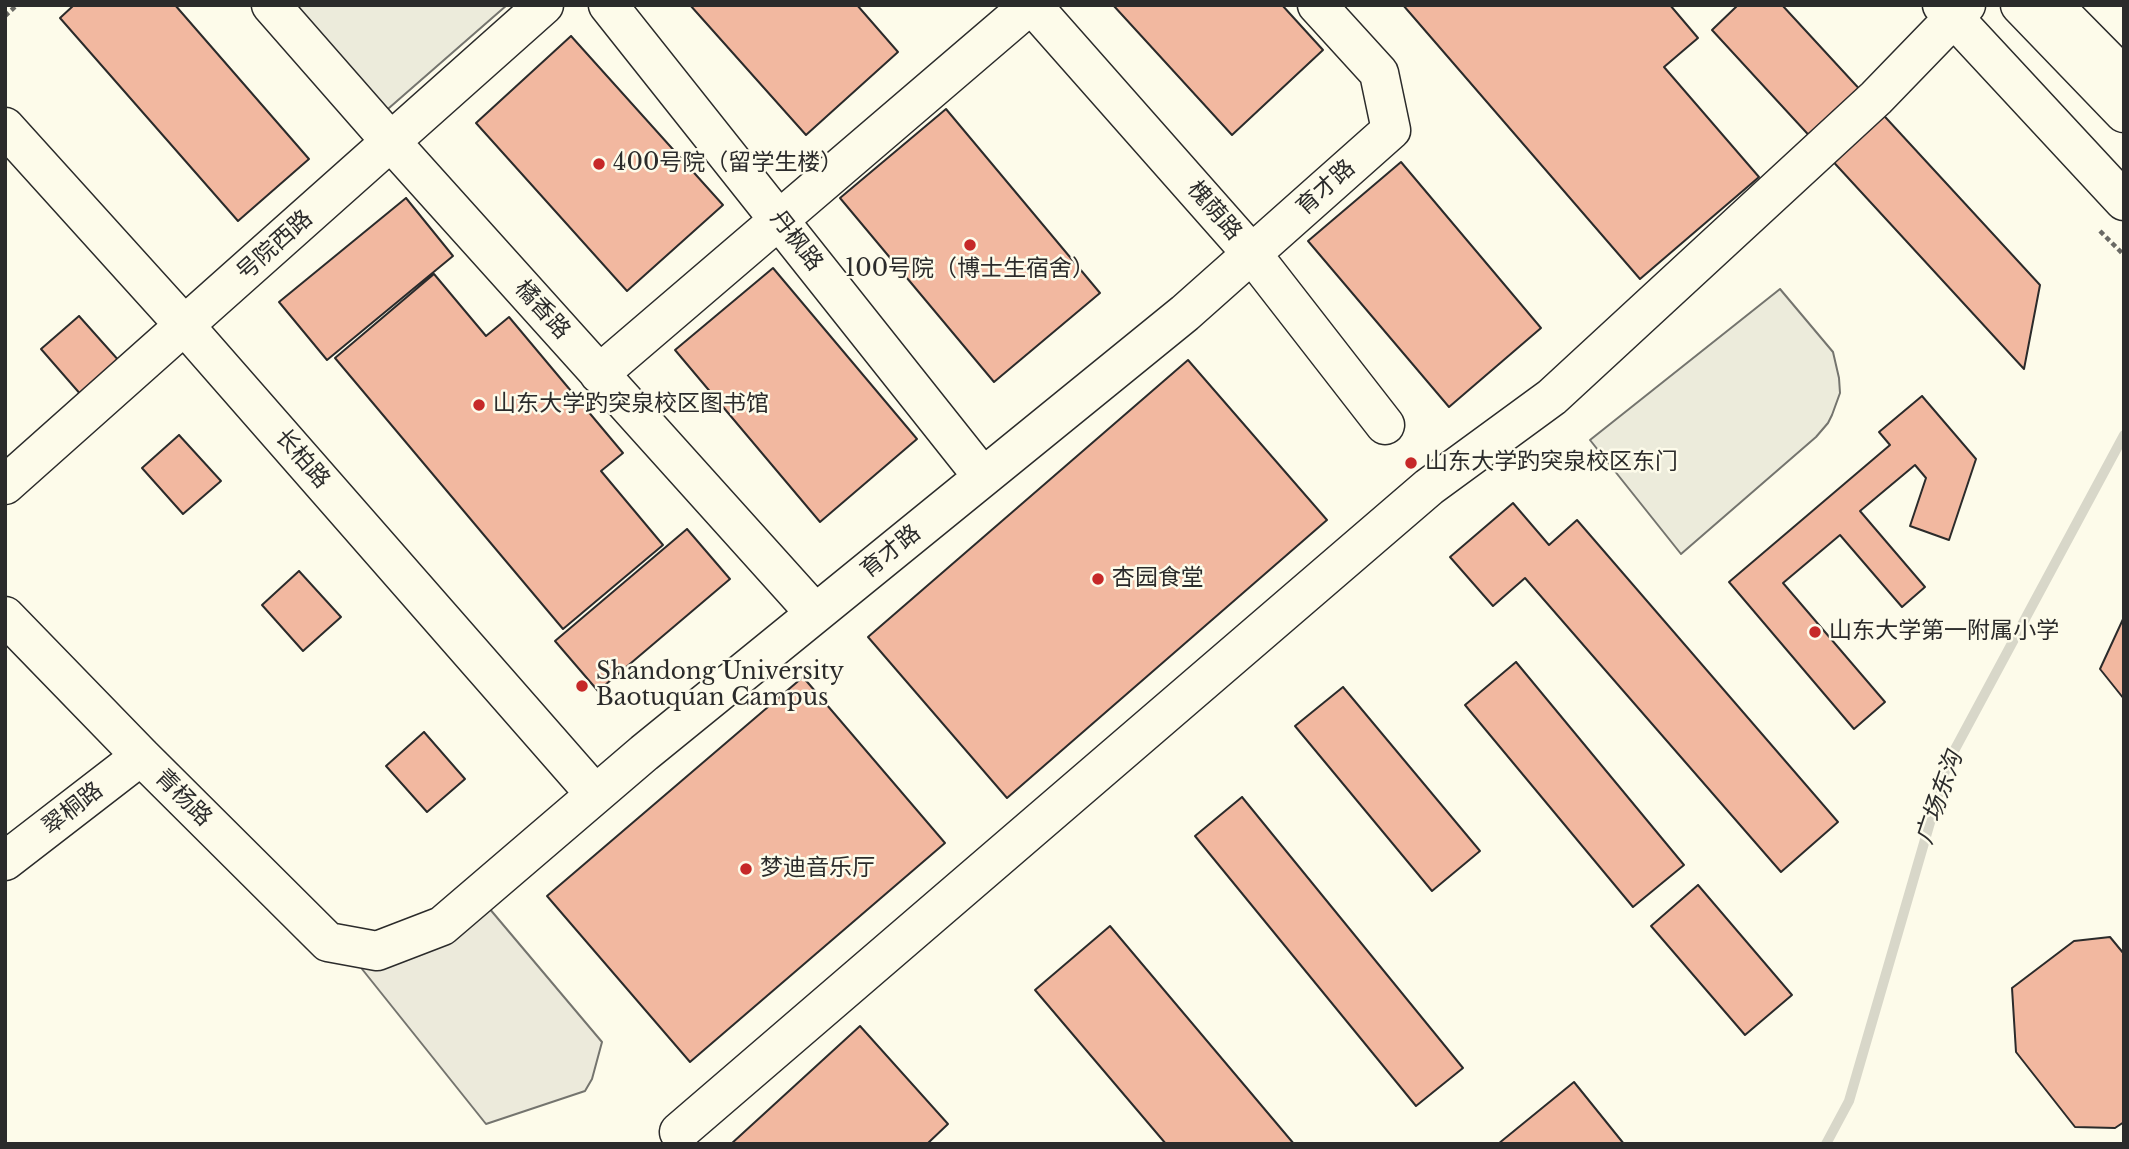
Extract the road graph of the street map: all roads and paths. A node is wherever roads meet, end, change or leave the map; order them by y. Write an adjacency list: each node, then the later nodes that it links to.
1 (17, 5): 9 (path)
2 (271, 5): 14 (main road, 橘香路)
3 (544, 5): 14 (main road, 号院西路)
4 (608, 5): 16 (main road, 丹枫路)
5 (1031, 5): 16 (main road); 18 (main road, 槐荫路)
6 (1317, 5): 18 (main road, 育才路)
7 (2020, 5): 12 (main road)
8 (2053, 5): 11 (main road)
9 (5, 16)
10 (1949, 17): 15 (main road); 31 (main road)
11 (2124, 77)
12 (2124, 113)
13 (5, 127): 20 (main road, 长柏路)
14 (392, 143): 20 (main road, 号院西路); 21 (main road, 橘香路)
15 (2124, 201)
16 (778, 219): 21 (main road); 23 (main road, 丹枫路)
17 (2094, 225): 19 (path)
18 (1252, 254): 22 (main road, 槐荫路); 23 (main road, 育才路)
19 (2124, 255)
20 (185, 326): 24 (main road, 号院西路); 28 (main road, 长柏路)
21 (599, 373): 25 (main road, 橘香路)
22 (1385, 425)
23 (983, 477): 25 (main road, 育才路)
24 (5, 485)
25 (815, 613): 28 (main road, 育才路)
26 (5, 616): 27 (main road, 青杨路)
27 (141, 756): 29 (main road, 翠桐路); 30 (main road, 青杨路)
28 (595, 794): 30 (main road, 育才路)
29 (5, 861)
30 (377, 951)
31 (679, 1132)

